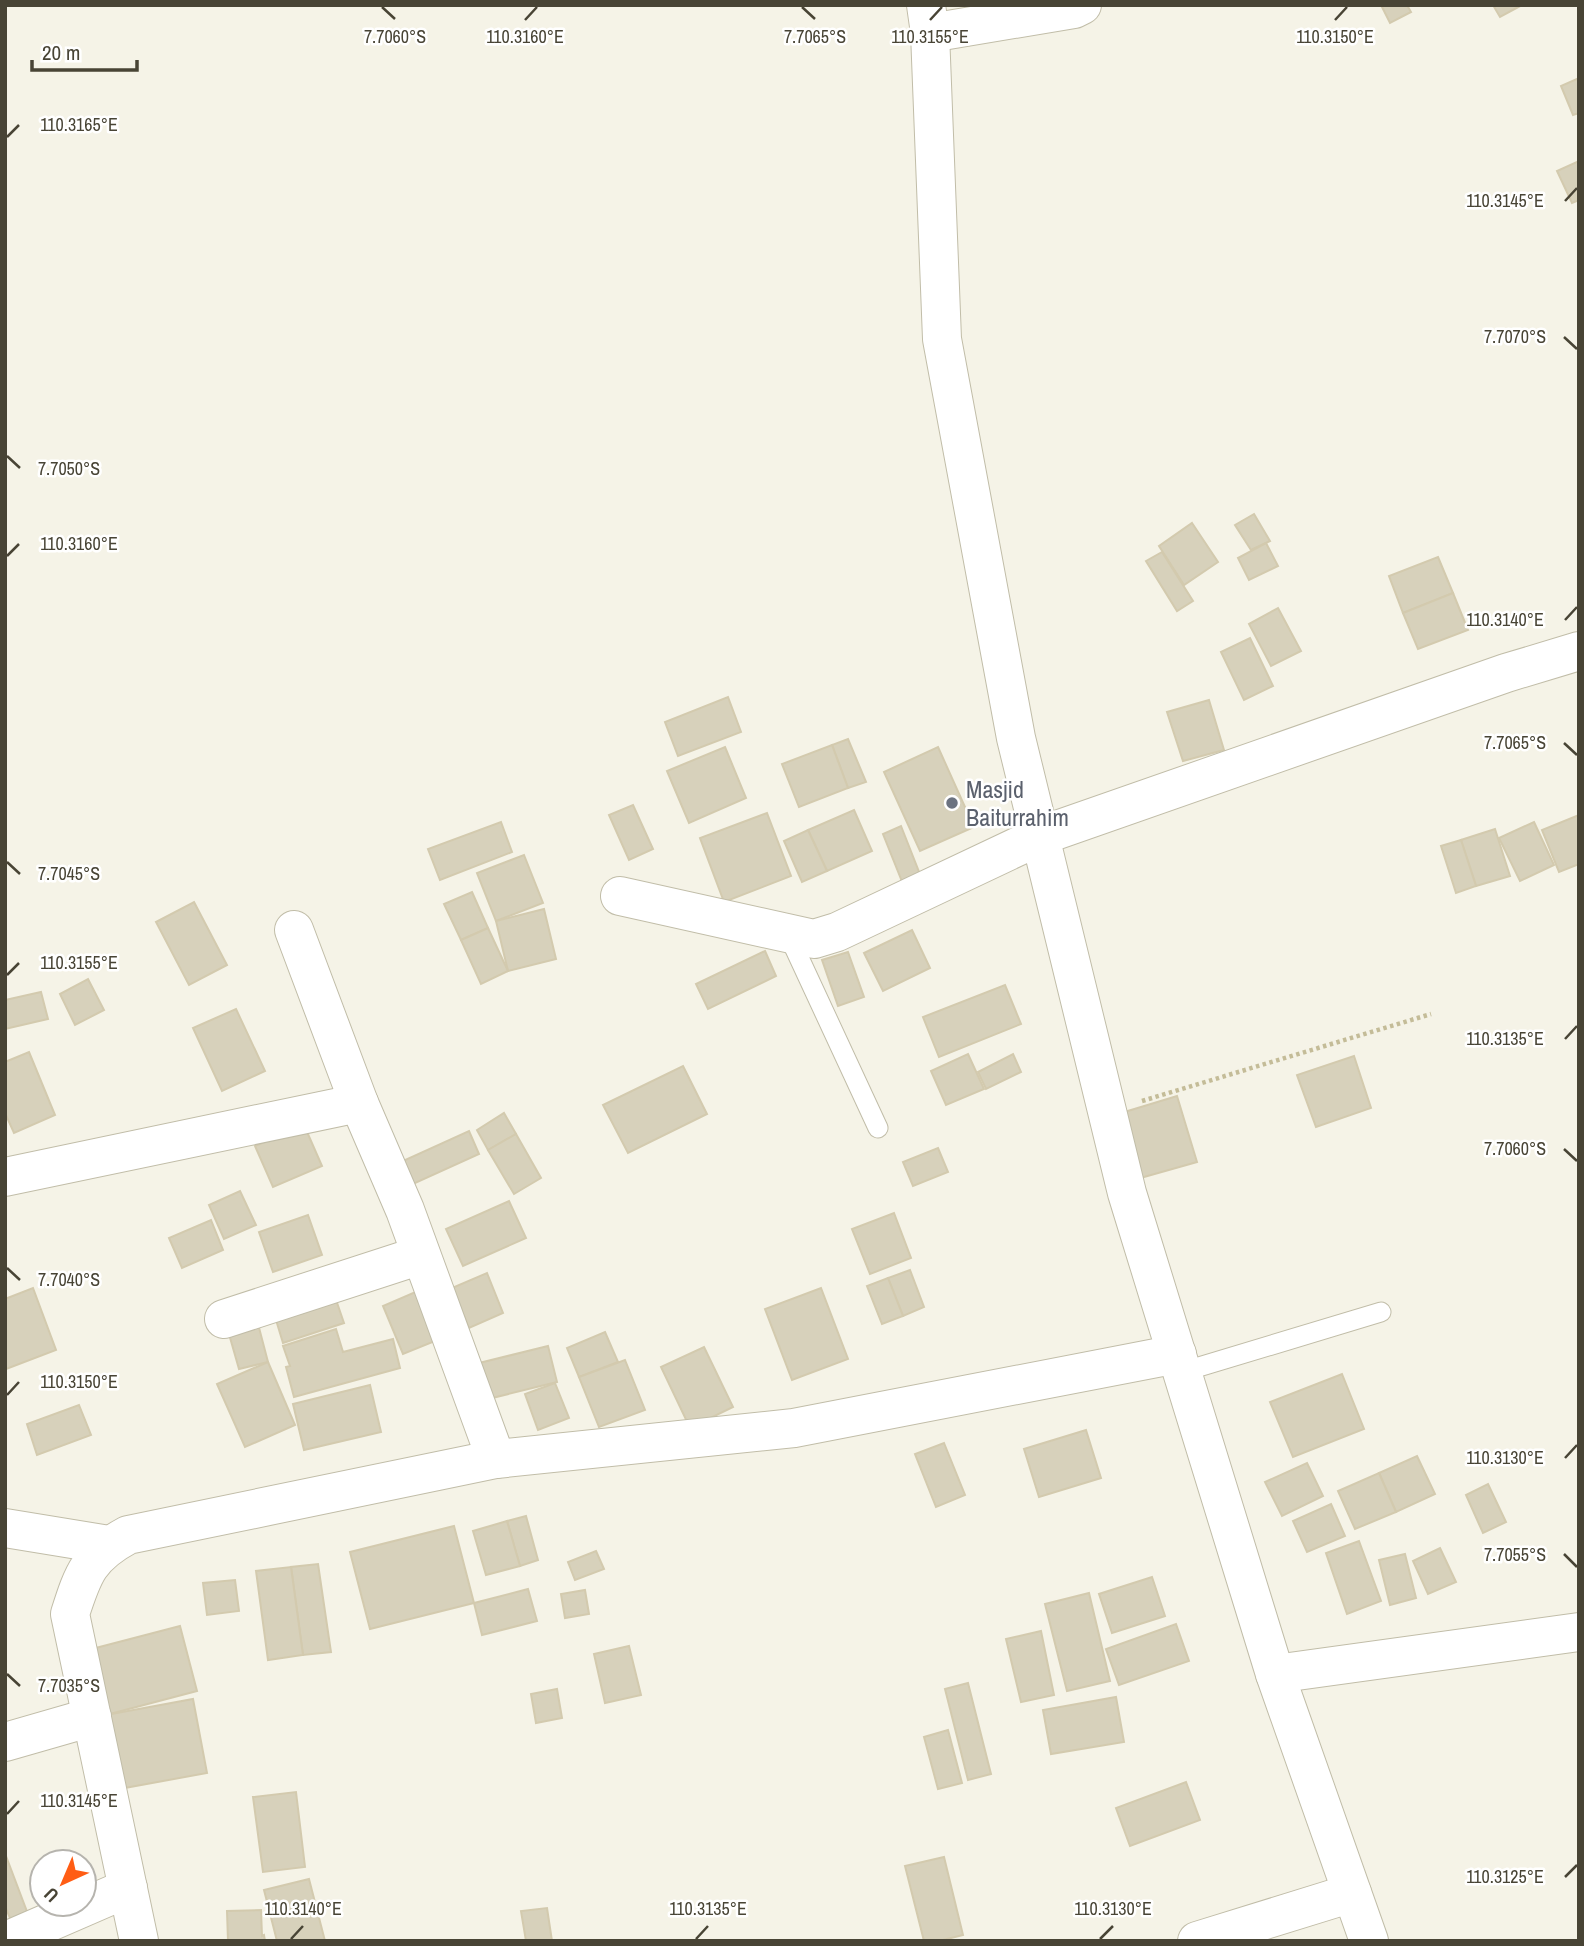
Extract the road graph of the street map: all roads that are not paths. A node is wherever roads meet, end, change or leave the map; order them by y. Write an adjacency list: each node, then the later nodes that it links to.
1 (1082, 5): 2 (street)
2 (928, 19): 4 (street)
3 (1579, 651): 4 (street)
4 (1040, 836): 7 (street); 14 (street)
5 (620, 896): 7 (street)
6 (294, 930): 8 (street)
7 (788, 934): 9 (lane)
8 (359, 1103): 10 (street); 11 (street)
9 (878, 1128)
10 (5, 1177)
11 (421, 1255): 13 (street); 15 (street)
12 (1381, 1311): 14 (lane)
13 (224, 1319)
14 (1180, 1363): 15 (street); 19 (street)
15 (496, 1459): 17 (street)
16 (5, 1528): 17 (street)
17 (109, 1545): 20 (street)
18 (1579, 1632): 19 (street)
19 (1275, 1674): 23 (street)
20 (92, 1717): 21 (street); 22 (street)
21 (5, 1742)
22 (128, 1888): 24 (street); 25 (street)
23 (1352, 1894): 26 (street); 27 (street)
24 (6, 1941)
25 (139, 1941)
26 (1197, 1941)
27 (1369, 1941)

